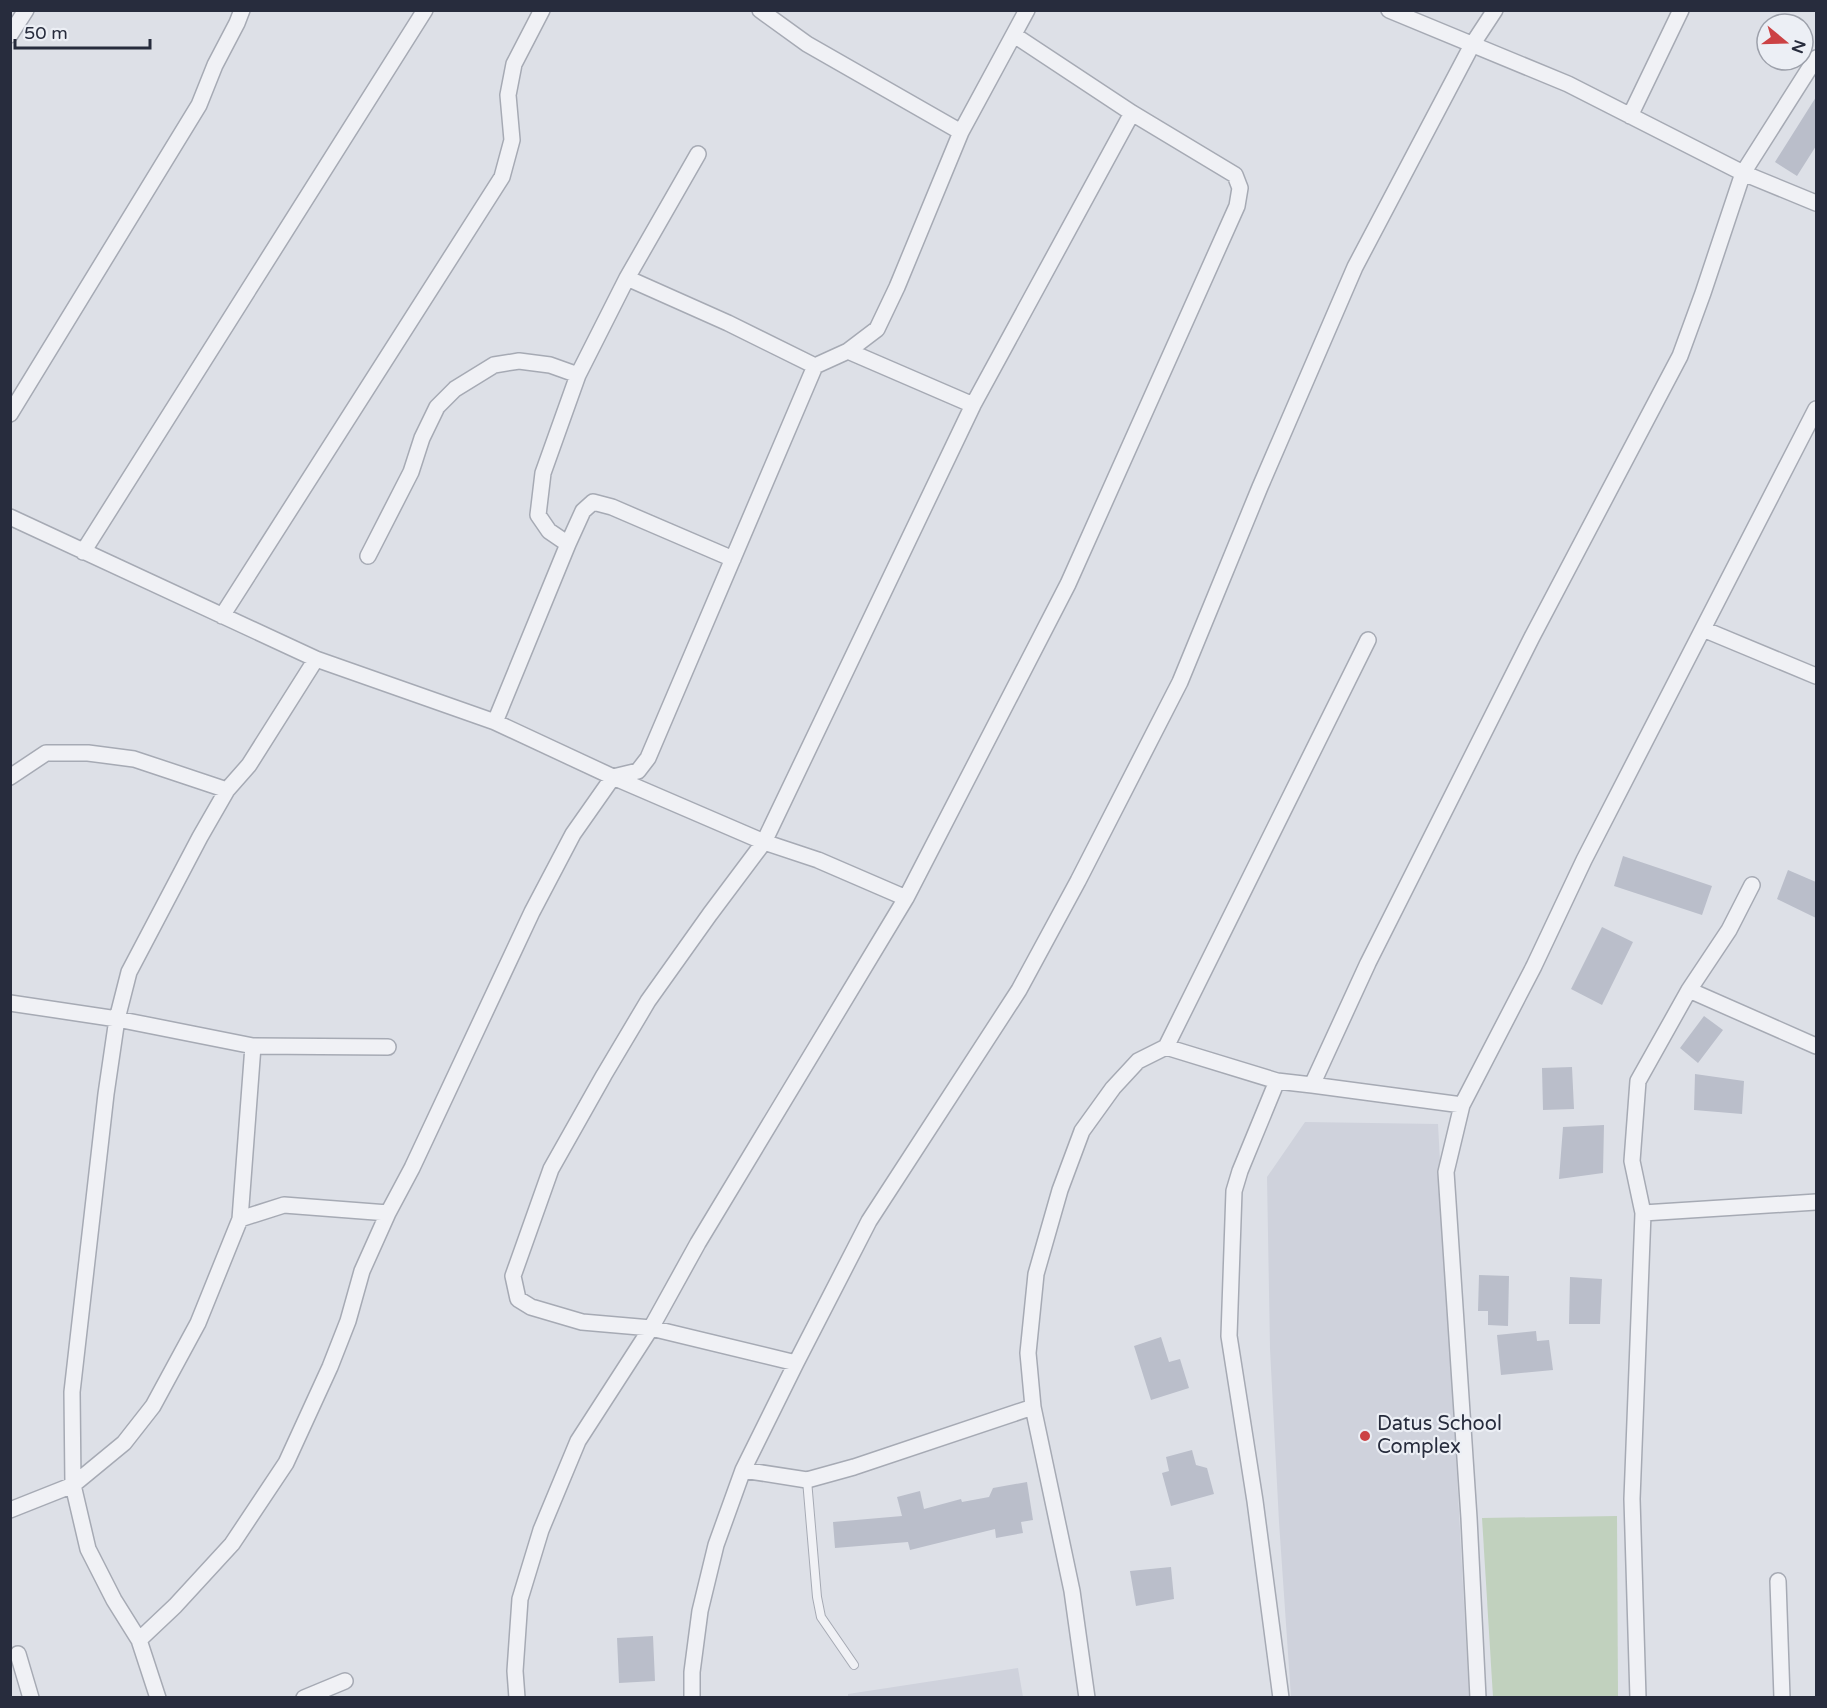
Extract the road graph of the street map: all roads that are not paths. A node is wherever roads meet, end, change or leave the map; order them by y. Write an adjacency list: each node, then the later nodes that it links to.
1 (26, 10): 10 (street)
2 (242, 10): 26 (street)
3 (425, 10): 29 (street)
4 (542, 10): 32 (street)
5 (760, 10): 16 (street)
6 (1027, 10): 11 (street)
7 (1389, 10): 12 (street)
8 (1495, 10): 12 (street)
9 (1680, 10): 15 (street)
10 (10, 34)
11 (1014, 35): 14 (street); 16 (street)
12 (1472, 45): 15 (street); 59 (street)
13 (1816, 58): 18 (street)
14 (1132, 113): 24 (street); 43 (street)
15 (1630, 116): 18 (street)
16 (961, 132): 21 (street)
17 (698, 154): 20 (street)
18 (1743, 173): 19 (street); 52 (street)
19 (1816, 202)
20 (627, 278): 22 (street); 23 (street)
21 (848, 351): 22 (street); 24 (street)
22 (815, 366): 31 (street)
23 (578, 375): 28 (street); 30 (street)
24 (973, 405): 41 (street)
25 (1816, 409): 33 (street)
26 (10, 414)
27 (10, 517): 29 (street)
28 (568, 544): 31 (street); 37 (street)
29 (83, 552): 32 (street)
30 (368, 556)
31 (733, 559): 39 (street)
32 (222, 616): 35 (street)
33 (1703, 628): 36 (street); 53 (street)
34 (1368, 640): 50 (street)
35 (315, 659): 37 (street); 40 (street)
36 (1816, 676)
37 (495, 722): 39 (street)
38 (10, 777): 40 (street)
39 (613, 777): 41 (street); 55 (street)
40 (227, 790): 46 (street)
41 (764, 842): 43 (street); 58 (street)
42 (1752, 885): 44 (street)
43 (906, 898): 58 (street)
44 (1689, 990): 48 (street); 56 (street)
45 (10, 1003): 46 (street)
46 (117, 1020): 47 (street); 63 (street)
47 (253, 1046): 49 (street); 57 (street)
48 (1816, 1046)
49 (388, 1047)
50 (1166, 1047): 51 (street); 60 (street)
51 (1277, 1081): 52 (street); 76 (street)
52 (1312, 1085): 53 (street)
53 (1461, 1105): 77 (street)
54 (1816, 1202): 56 (street)
55 (388, 1213): 57 (street); 66 (street)
56 (1643, 1213): 78 (street)
57 (240, 1219): 63 (street)
58 (651, 1328): 59 (street); 73 (street)
59 (796, 1363): 61 (street)
60 (1033, 1407): 62 (street); 75 (street)
61 (743, 1470): 62 (street); 74 (street)
62 (807, 1480): 68 (lane)
63 (73, 1485): 64 (street); 66 (street)
64 (10, 1510)
65 (1778, 1581): 79 (street)
66 (139, 1640): 71 (street)
67 (18, 1654): 70 (street)
68 (854, 1665)
69 (345, 1681): 72 (street)
70 (31, 1698)
71 (158, 1698)
72 (304, 1698)
73 (517, 1698)
74 (692, 1698)
75 (1087, 1698)
76 (1281, 1698)
77 (1478, 1698)
78 (1638, 1698)
79 (1782, 1698)

